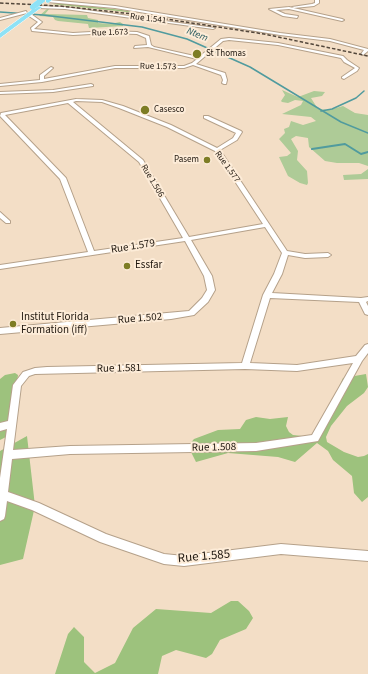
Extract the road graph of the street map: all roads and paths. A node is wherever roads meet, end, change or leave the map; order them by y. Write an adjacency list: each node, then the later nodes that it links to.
1 (45, 0): 3 (main road); 14 (street)
2 (317, 0): 4 (street)
3 (36, 7): 5 (main road); 11 (street, Rue 1.541)
4 (295, 9): 6 (street); 8 (street)
5 (28, 13): 7 (street); 9 (main road); 10 (main road); 12 (street, Rue 1.673)
6 (298, 17)
7 (0, 19)
8 (342, 20)
9 (0, 31)
10 (0, 36)
11 (262, 42): 15 (street, Rue 1.573); 18 (street, Rue 1.573)
12 (149, 46): 13 (street); 15 (street)
13 (135, 47)
14 (363, 54)
15 (200, 58): 16 (street, Rue 1.573)
16 (193, 64): 19 (street, Rue 1.573); 20 (street)
17 (51, 68): 19 (street)
18 (344, 78)
19 (42, 81): 21 (street, Rue 1.573)
20 (224, 83)
21 (0, 85)
22 (91, 85): 23 (street)
23 (0, 93)
24 (70, 102): 25 (street, Rue 1.577); 27 (street, Rue 1.577); 31 (street, Rue 1.506)
25 (0, 114): 33 (street)
26 (206, 117): 27 (street)
27 (217, 150): 30 (street, Rue 1.577)
28 (0, 214): 29 (street)
29 (8, 222)
30 (265, 225): 31 (street, Rue 1.579); 32 (street, Rue 1.577)
31 (187, 239): 33 (street, Rue 1.579); 39 (street, Rue 1.502)
32 (285, 253): 34 (street); 36 (street)
33 (92, 254): 35 (street, Rue 1.579)
34 (328, 255)
35 (0, 267)
36 (266, 295): 37 (street); 42 (street)
37 (365, 299): 38 (street)
38 (368, 312)
39 (0, 331)
40 (368, 347): 41 (street, Rue 1.508)
41 (359, 359): 42 (street, Rue 1.581); 45 (street, Rue 1.508)
42 (245, 366): 43 (street, Rue 1.581)
43 (12, 422): 44 (street); 45 (street, Rue 1.581)
44 (0, 427)
45 (8, 454): 46 (street, Rue 1.581)
46 (4, 495): 47 (street, Rue 1.581); 48 (street, Rue 1.585)
47 (0, 516)
48 (368, 556)

